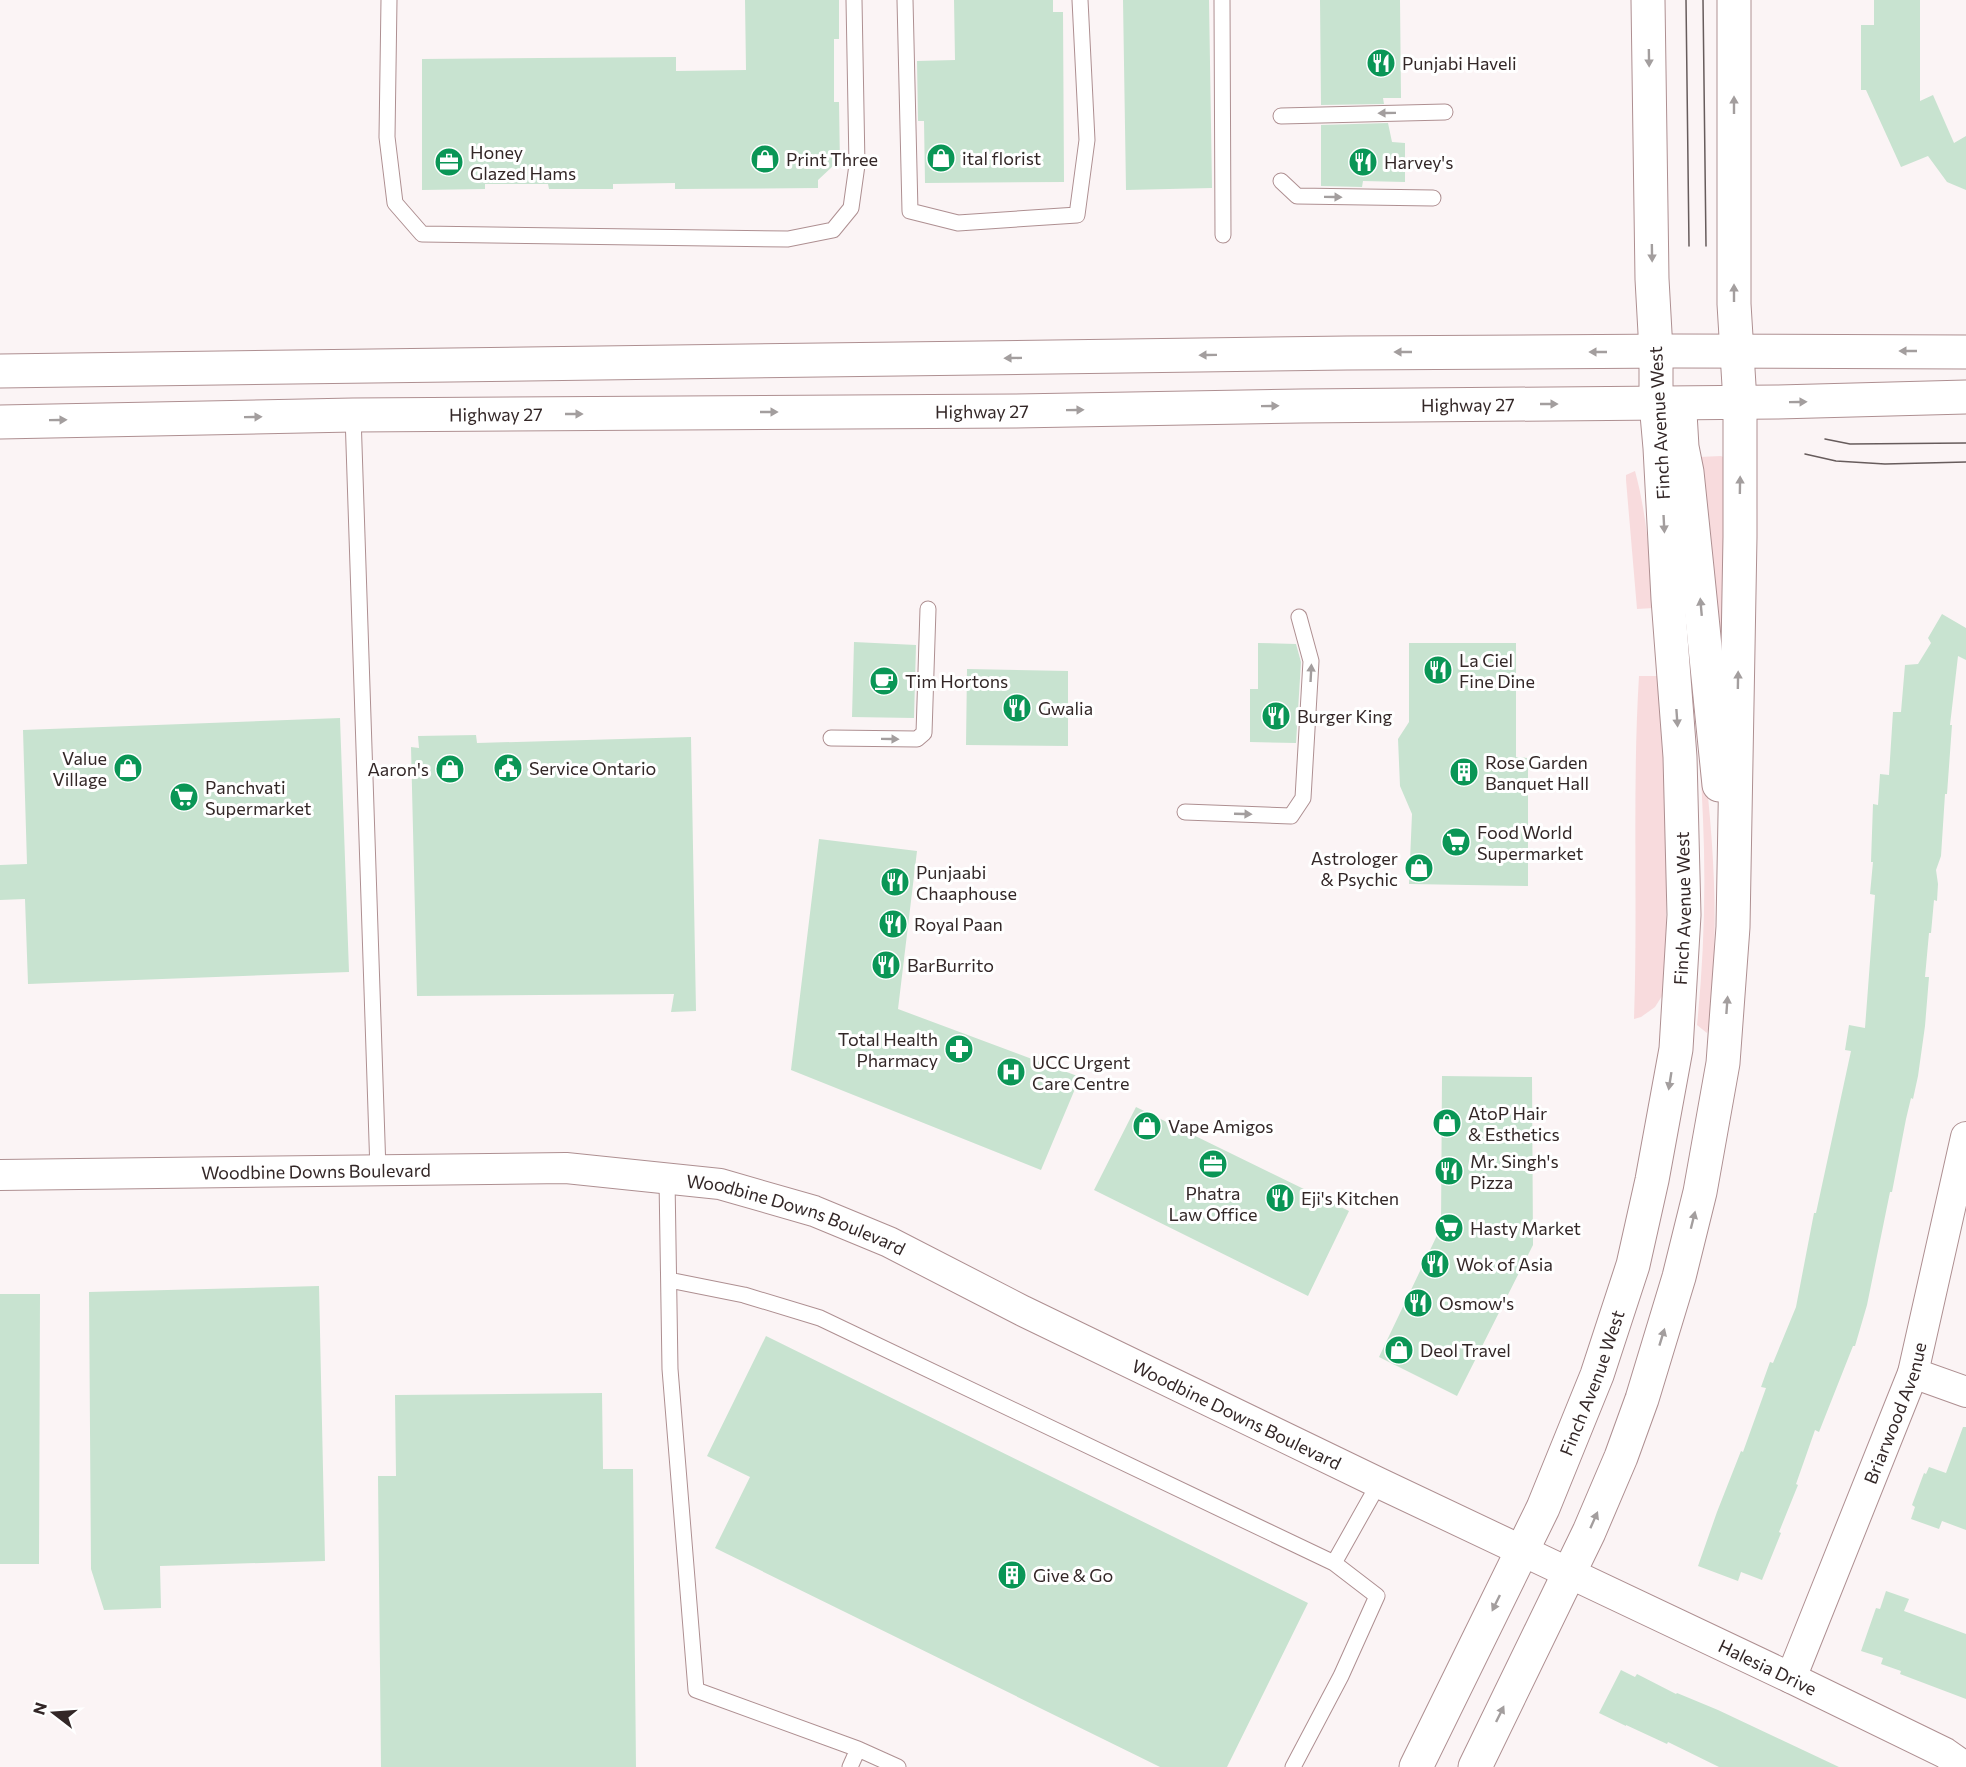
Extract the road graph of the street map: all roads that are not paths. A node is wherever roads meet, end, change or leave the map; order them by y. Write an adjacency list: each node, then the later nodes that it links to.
1 (389, 0): 2 (lane)
2 (854, 0)
3 (905, 0): 4 (lane)
4 (1080, 0)
5 (1222, 0): 12 (lane)
6 (1648, 0): 13 (main road, Finch Avenue West, one-way to 13)
7 (1734, 0): 14 (main road, Finch Avenue West, one-way to 7)
8 (1445, 112): 9 (lane, one-way to 9)
9 (1281, 116)
10 (1281, 181): 11 (lane, one-way to 11)
11 (1433, 198)
12 (1223, 235)
13 (1666, 351): 14 (main road); 16 (main road, one-way to 16); 19 (main road, Finch Avenue West)
14 (1736, 351): 15 (main road, one-way to 14); 18 (main road, Finch Avenue West)
15 (1966, 352)
16 (0, 371)
17 (1966, 397): 18 (main road, Highway 27, one-way to 17)
18 (1740, 402): 19 (main road, Highway 27); 26 (main road, Finch Avenue West, one-way to 18)
19 (1667, 403): 20 (main road, Highway 27, one-way to 19); 26 (main road, Finch Avenue West, one-way to 19); 27 (main road, Finch Avenue West, one-way to 27)
20 (353, 415): 21 (main road, Highway 27, one-way to 20); 30 (lane)
21 (0, 422)
22 (928, 609): 24 (lane, one-way to 22)
23 (1299, 617): 25 (lane, one-way to 23)
24 (831, 738)
25 (1185, 812)
26 (1734, 873): 28 (main road, Finch Avenue West, one-way to 26)
27 (1676, 1049): 28 (main road); 37 (main road, Finch Avenue West, one-way to 37)
28 (1723, 1063): 39 (main road, Finch Avenue West, one-way to 28)
29 (1966, 1137): 34 (street, Briarwood Avenue)
30 (378, 1171): 31 (street, Woodbine Downs Boulevard); 32 (street, Woodbine Downs Boulevard)
31 (0, 1175)
32 (667, 1179): 33 (lane); 36 (street, Woodbine Downs Boulevard)
33 (669, 1280): 38 (lane); 41 (lane)
34 (1913, 1373): 35 (street); 40 (street, Briarwood Avenue)
35 (1966, 1392)
36 (1378, 1483): 37 (street, Woodbine Downs Boulevard); 38 (lane)
37 (1522, 1551): 39 (street, Halesia Drive); 45 (main road, Finch Avenue West, one-way to 45)
38 (1334, 1563): 44 (lane)
39 (1569, 1573): 40 (street, Halesia Drive); 46 (main road, Finch Avenue West, one-way to 39)
40 (1791, 1678): 47 (street, Halesia Drive)
41 (858, 1749): 42 (lane); 43 (lane)
42 (850, 1767)
43 (898, 1767)
44 (1293, 1767)
45 (1416, 1767)
46 (1475, 1767)
47 (1965, 1767)

